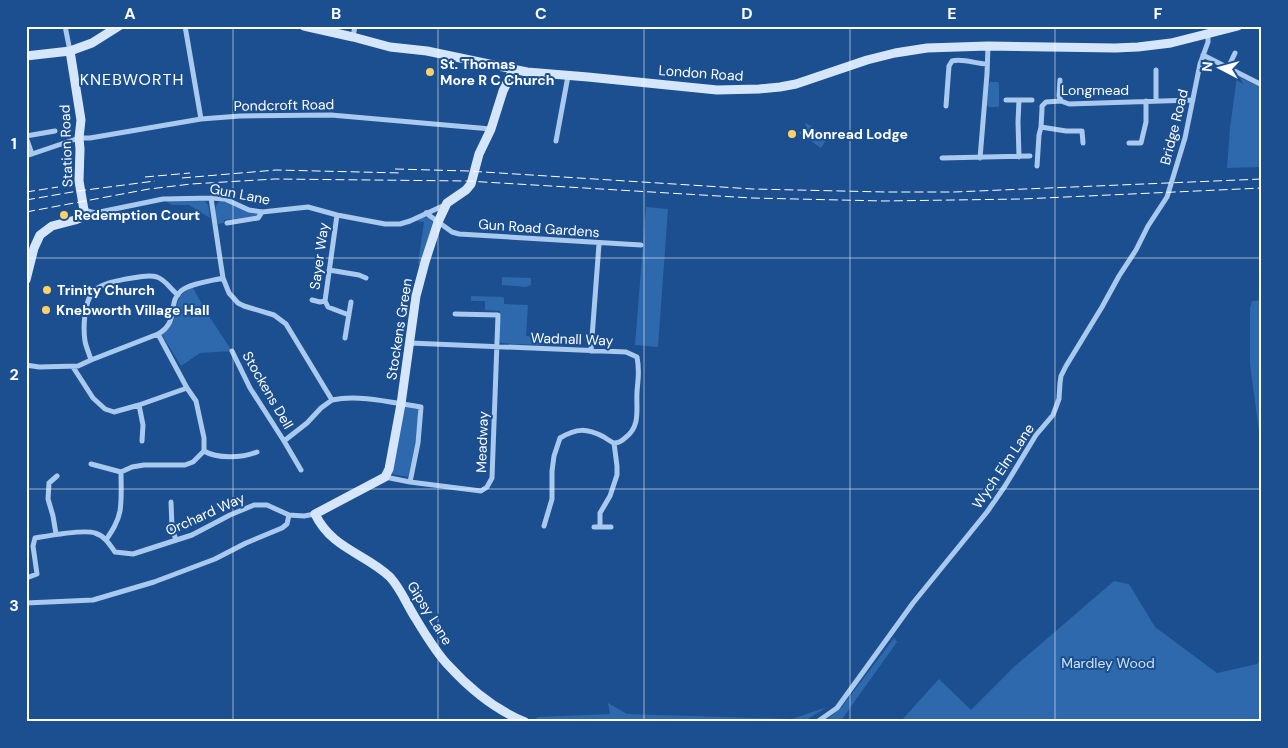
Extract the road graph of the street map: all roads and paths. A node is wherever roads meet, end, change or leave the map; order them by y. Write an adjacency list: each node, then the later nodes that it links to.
1 (65, 26): 10 (street)
2 (119, 26): 10 (street)
3 (185, 26): 29 (street)
4 (304, 26): 8 (street, London Road)
5 (355, 26): 8 (street)
6 (1238, 26): 7 (street, London Road)
7 (1208, 34): 9 (street, London Road); 12 (street, Bridge Road)
8 (353, 37): 16 (street, London Road)
9 (988, 46): 14 (street); 18 (street, London Road)
10 (70, 51): 13 (street); 34 (street, Station Road)
11 (1235, 53): 15 (street)
12 (1203, 55): 15 (street); 25 (street, Bridge Road)
13 (26, 56)
14 (988, 64): 28 (street); 42 (street)
15 (1228, 68): 20 (street)
16 (513, 70): 18 (street, London Road); 31 (street)
17 (1156, 70): 24 (street)
18 (568, 76): 35 (street)
19 (1060, 80): 26 (street)
20 (1262, 85)
21 (1006, 100): 22 (street)
22 (1019, 100): 23 (street); 40 (street)
23 (1032, 100)
24 (1156, 100): 25 (street, Longmead); 27 (street, Longmead)
25 (1193, 100): 44 (street, Bridge Road)
26 (1061, 101): 27 (street, Longmead); 30 (street, Longmead)
27 (1146, 101): 37 (street, Longmead)
28 (946, 106)
29 (201, 120): 31 (street, Pondcroft Road); 34 (street, Pondcroft Road)
30 (1041, 127): 36 (street); 43 (street)
31 (491, 129): 46 (street)
32 (55, 131): 33 (street)
33 (26, 137): 38 (street)
34 (79, 138): 38 (street, Pondcroft Road); 47 (street, Station Road)
35 (556, 141)
36 (1082, 143)
37 (1129, 143)
38 (29, 155)
39 (1030, 156): 40 (street)
40 (1019, 157): 42 (street)
41 (942, 158): 42 (street)
42 (980, 158)
43 (1037, 166)
44 (1167, 197): 100 (street, Wych Elm Lane)
45 (211, 198): 47 (street, Gun Lane); 48 (street, Gun Lane); 57 (street)
46 (447, 204): 49 (street, Gun Lane); 51 (street, Stockens Green)
47 (84, 210): 56 (street)
48 (262, 212): 50 (street, Gun Lane); 52 (street)
49 (426, 213): 50 (street, Gun Lane); 51 (street, Gun Road Gardens)
50 (337, 215): 55 (street, Sayer Way)
51 (438, 222): 53 (street, Gun Road Gardens); 67 (street, Stockens Green)
52 (227, 223)
53 (598, 244): 54 (street, Gun Road Gardens); 70 (street)
54 (641, 246)
55 (329, 270): 58 (street); 61 (street, Sayer Way)
56 (27, 277)
57 (223, 278): 59 (street); 75 (street)
58 (366, 278)
59 (178, 295): 65 (street); 71 (street)
60 (312, 300): 61 (street, Sayer Way)
61 (324, 301): 64 (street, Sayer Way)
62 (351, 302): 64 (street)
63 (455, 314): 68 (street, Meadway)
64 (349, 315): 66 (street)
65 (158, 334): 71 (street); 74 (street)
66 (345, 338)
67 (410, 343): 68 (street, Wadnall Way); 76 (street, Stockens Green)
68 (496, 347): 70 (street, Wadnall Way); 88 (street, Meadway)
69 (232, 351): 79 (street, Stockens Dell)
70 (591, 351): 80 (street, Wadnall Way)
71 (91, 360): 73 (street)
72 (26, 365): 73 (street)
73 (73, 367): 77 (street)
74 (187, 388): 77 (street); 81 (street)
75 (332, 400): 76 (street); 79 (street, Stockens Dell)
76 (402, 404): 87 (street, Stockens Green); 88 (street)
77 (139, 405): 78 (street)
78 (142, 441)
79 (284, 441): 84 (street, Stockens Dell)
80 (614, 443): 92 (street); 93 (street)
81 (204, 452): 82 (street); 85 (street)
82 (257, 452)
83 (91, 464): 85 (street)
84 (301, 470)
85 (121, 472): 95 (street)
86 (58, 476): 94 (street)
87 (385, 477): 88 (street, Meadway); 91 (street)
88 (410, 482)
89 (171, 502): 96 (street)
90 (289, 514): 91 (street); 96 (street, Orchard Way); 98 (street)
91 (315, 514): 99 (street, Gipsy Lane)
92 (544, 526)
93 (611, 527)
94 (56, 534): 95 (street, Orchard Way); 97 (street, Orchard Way)
95 (106, 540): 96 (street, Orchard Way)
96 (176, 540)
97 (29, 577)
98 (26, 603)
99 (525, 722)
100 (817, 722)

